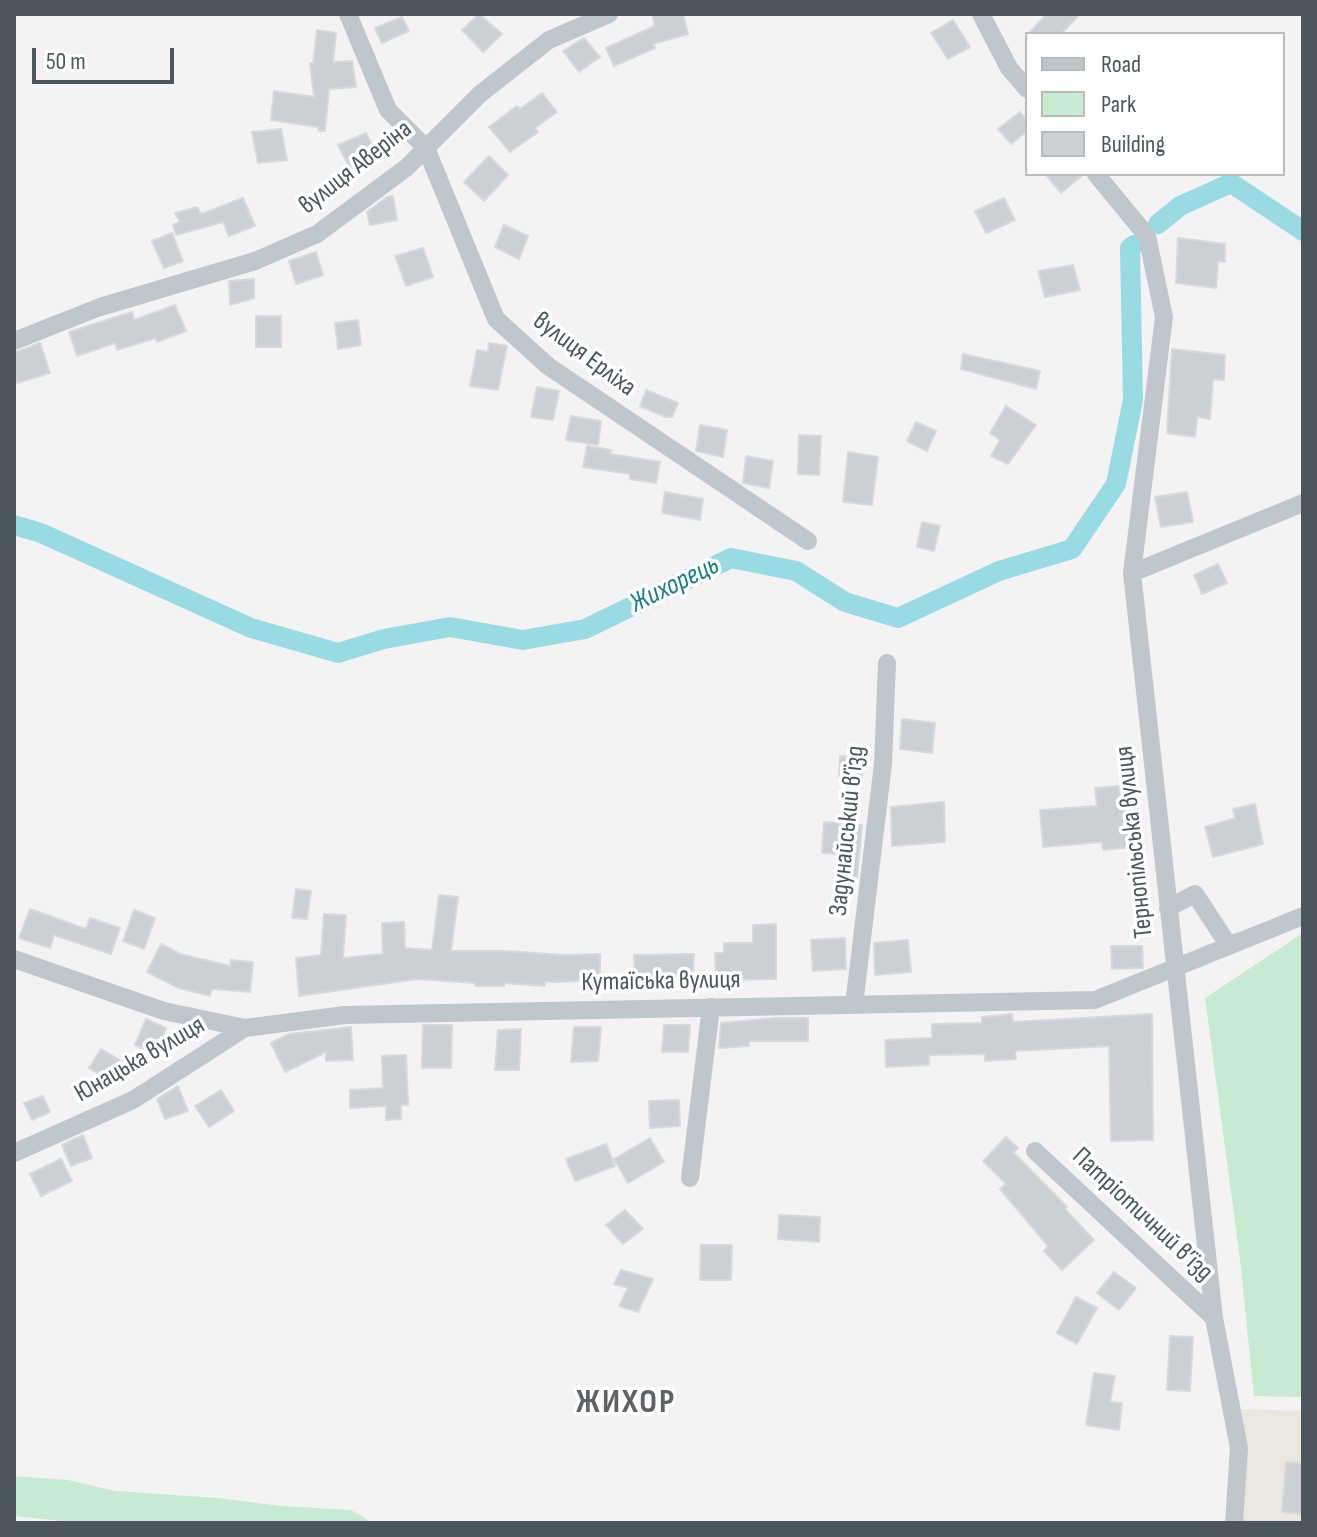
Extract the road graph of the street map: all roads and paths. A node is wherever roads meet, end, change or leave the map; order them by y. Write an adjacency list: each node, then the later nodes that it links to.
1 (348, 14): 5 (street, вулиця Ерліха)
2 (609, 14): 5 (street, вулиця Аверіна)
3 (981, 14): 4 (street)
4 (1025, 87)
5 (426, 148): 7 (street, вулиця Аверіна); 9 (street, вулиця Ерліха)
6 (1098, 176): 10 (street, Тернопільська вулиця)
7 (14, 341)
8 (1303, 503): 10 (street)
9 (808, 541)
10 (1132, 573): 12 (street, Тернопільська вулиця)
11 (887, 663): 17 (street, Задунайський в’їзд)
12 (1168, 908): 14 (street); 16 (street, Тернопільська вулиця)
13 (1303, 916): 14 (street, Кутаїська вулиця)
14 (1246, 937): 16 (street, Кутаїська вулиця)
15 (14, 959): 19 (street, Кутаїська вулиця)
16 (1175, 969): 17 (street, Кутаїська вулиця); 23 (street, Тернопільська вулиця)
17 (854, 1005): 18 (street, Кутаїська вулиця)
18 (711, 1007): 19 (street, Кутаїська вулиця); 22 (street)
19 (245, 1028): 21 (street, Юнацька вулиця)
20 (1035, 1151): 23 (street, Патріотичний в’їзд)
21 (14, 1153)
22 (690, 1178)
23 (1214, 1318): 24 (street, Тернопільська вулиця)
24 (1234, 1523)

